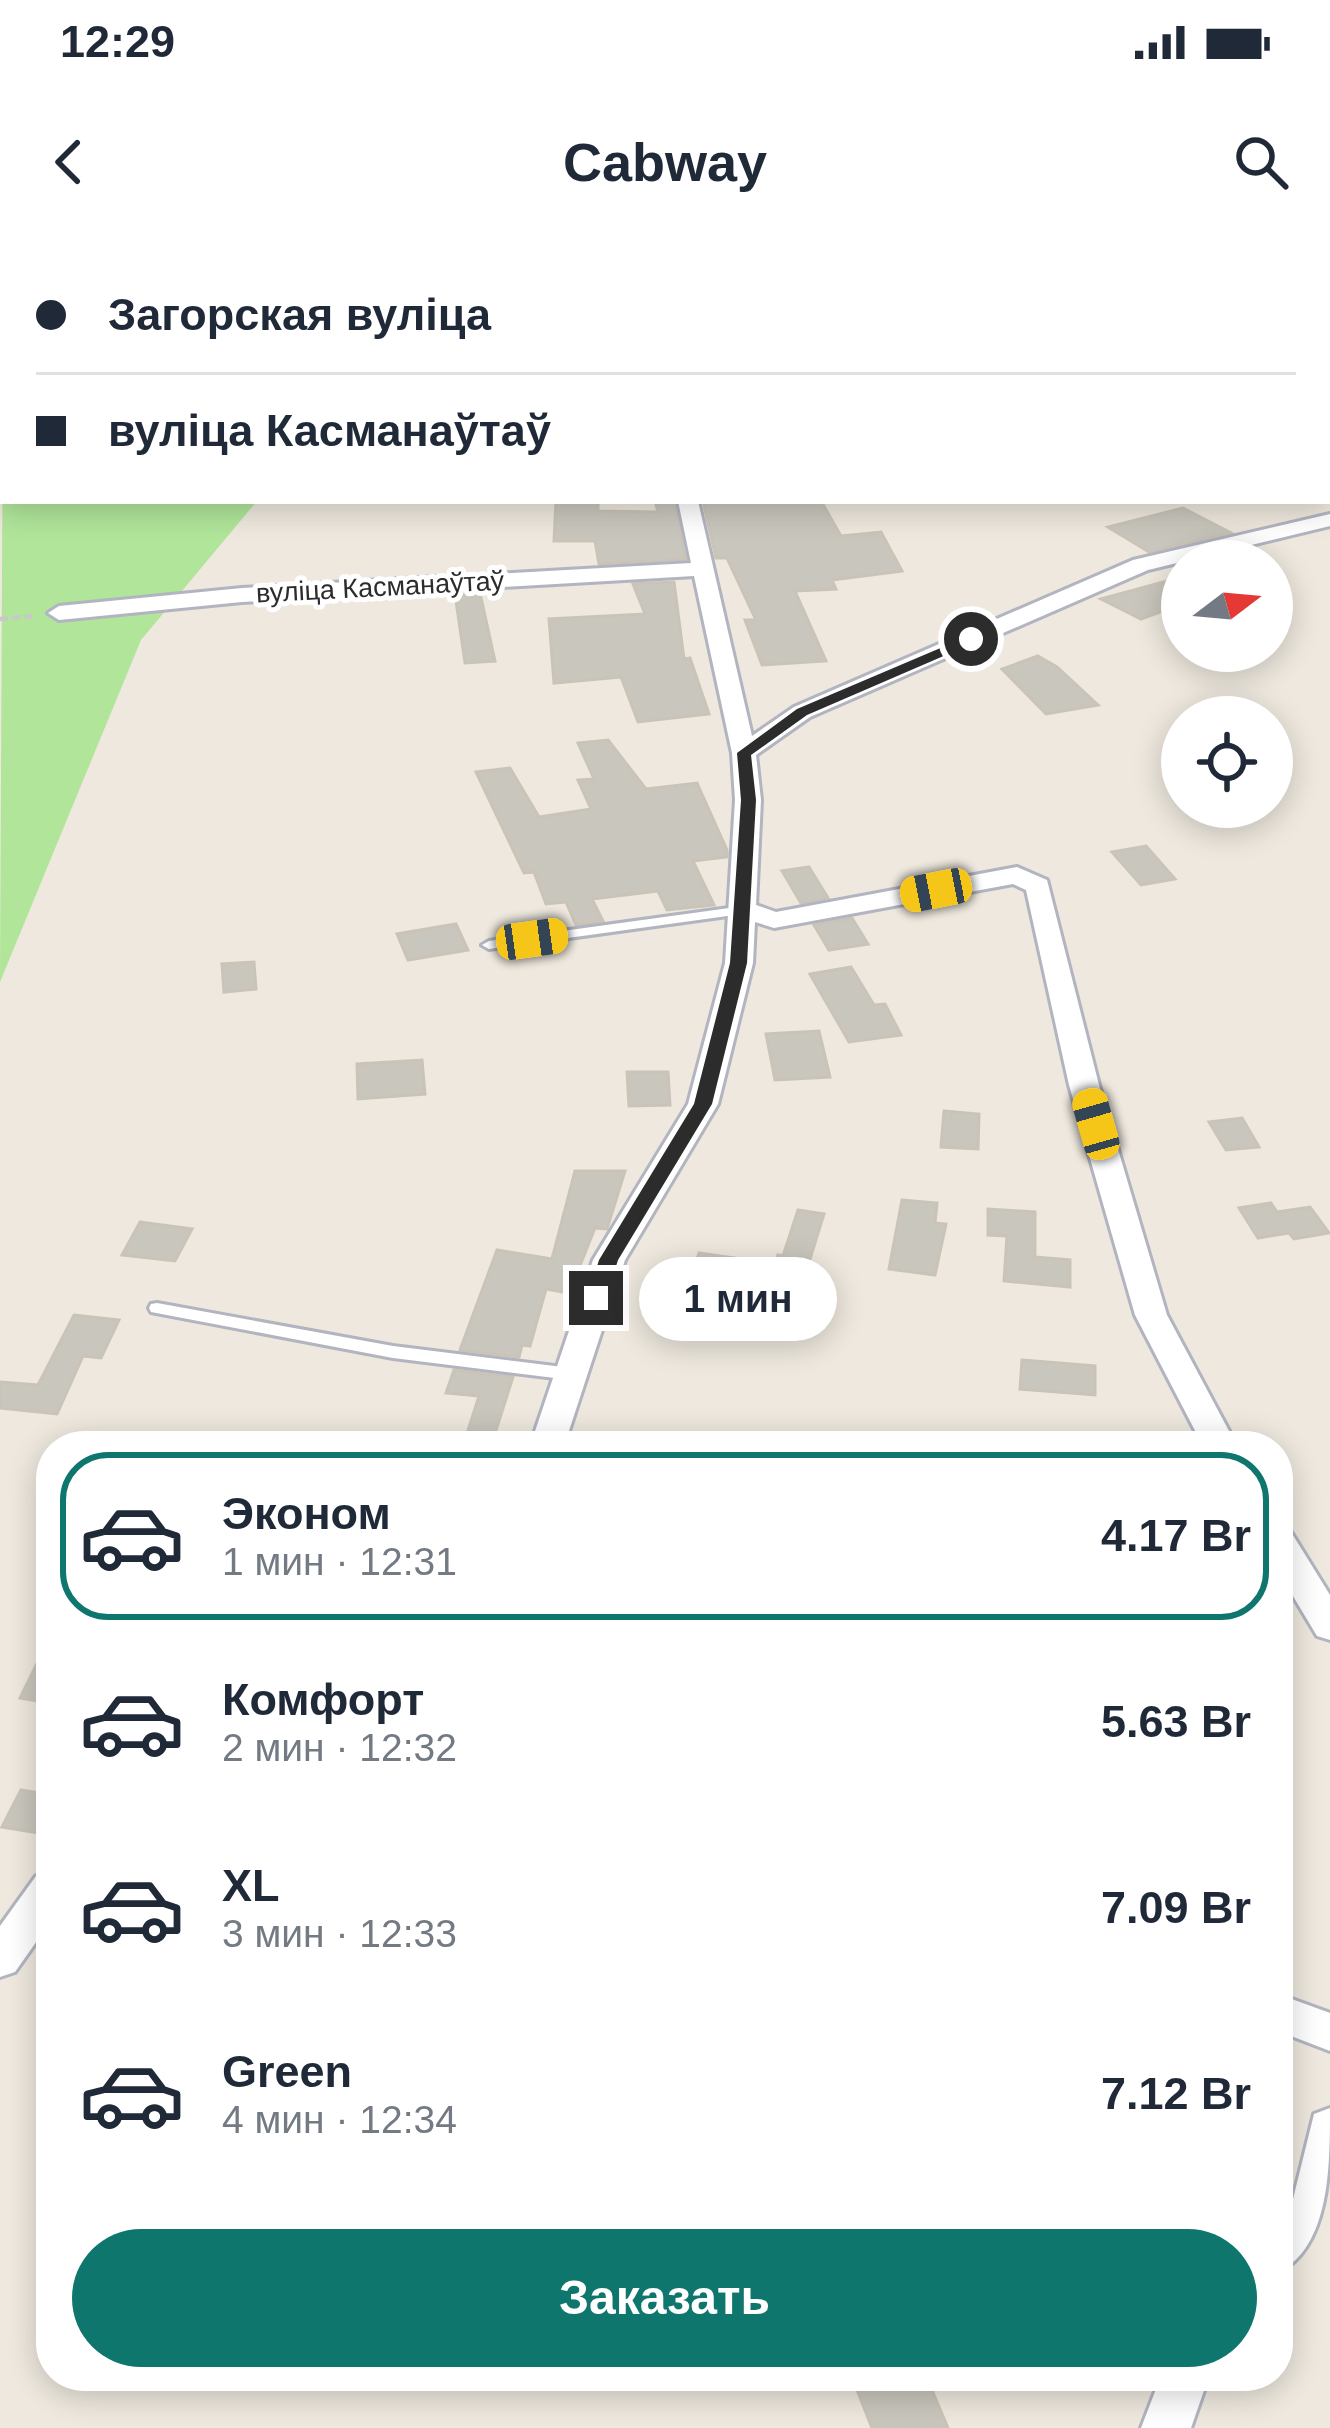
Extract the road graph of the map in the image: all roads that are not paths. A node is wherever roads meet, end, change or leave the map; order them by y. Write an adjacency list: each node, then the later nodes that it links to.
1 (689, 504): 3 (street)
2 (1330, 520): 6 (street)
3 (702, 569): 4 (street, вуліца Касманаўтаў); 5 (street)
4 (59, 613)
5 (733, 702): 6 (street); 7 (street)
6 (802, 712): 7 (street)
7 (744, 753): 8 (street)
8 (744, 910): 9 (lane); 11 (street); 13 (street)
9 (489, 945)
10 (157, 1308): 11 (lane)
11 (571, 1374): 12 (street)
12 (552, 1431)
13 (1212, 1431)
14 (1293, 1566): 15 (street)
15 (1330, 1626)
16 (28, 1899): 17 (street)
17 (0, 1959)
18 (1293, 2018): 19 (street)
19 (1330, 2032)
20 (1330, 2128): 21 (street)
21 (1293, 2233)
22 (1180, 2391): 23 (street)
23 (1166, 2428)

